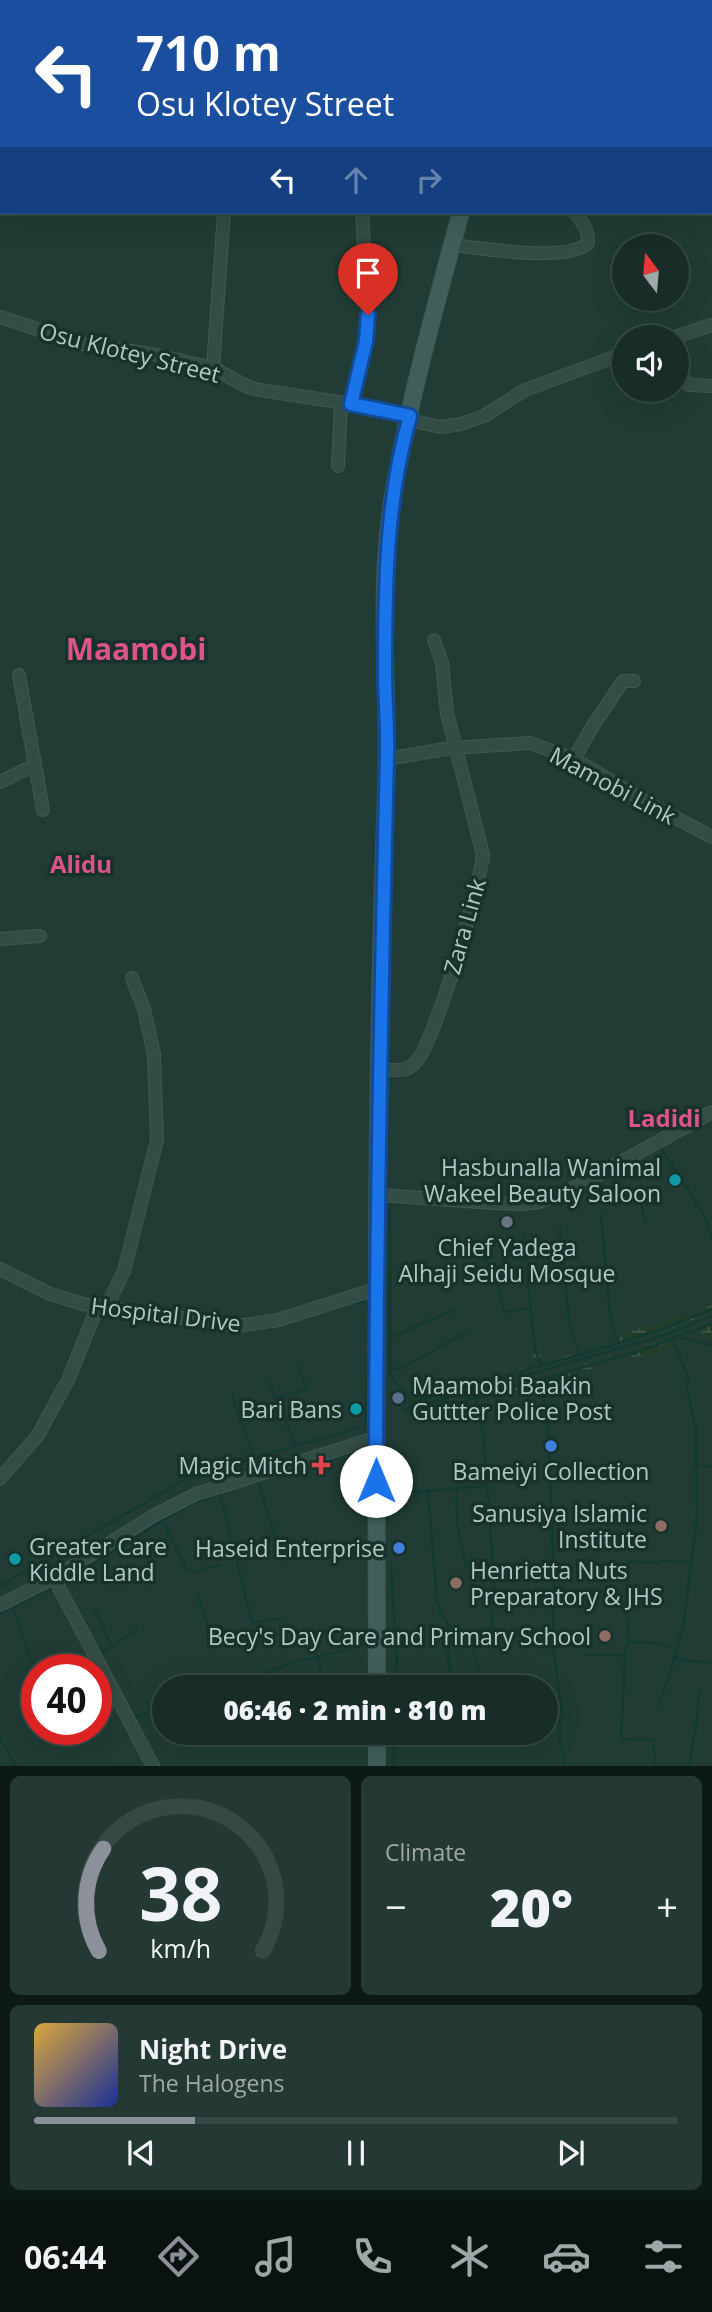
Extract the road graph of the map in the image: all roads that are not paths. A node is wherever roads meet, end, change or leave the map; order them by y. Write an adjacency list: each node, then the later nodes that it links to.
1 (224, 214): 10 (street)
2 (362, 214): 13 (street)
3 (460, 214): 5 (street)
4 (576, 214): 5 (street)
5 (452, 245): 14 (street)
6 (0, 317): 10 (street, Osu Klotey Street)
7 (712, 325): 8 (street)
8 (689, 332)
9 (612, 358): 14 (street, Osu Klotey Street)
10 (213, 368): 13 (street, Osu Klotey Street)
11 (689, 385): 12 (street)
12 (712, 386)
13 (346, 404): 14 (street, Osu Klotey Street); 15 (street)
14 (410, 418): 20 (street)
15 (338, 466)
16 (433, 640): 19 (street, Zara Link)
17 (19, 675): 22 (street)
18 (634, 681): 21 (street)
19 (457, 748): 20 (street, Mamobi Link); 21 (street, Mamobi Link); 29 (street, Zara Link)
20 (387, 759): 29 (street)
21 (574, 759): 25 (street, Mamobi Link)
22 (35, 765): 23 (street); 24 (street)
23 (0, 782)
24 (43, 810)
25 (712, 837)
26 (40, 936): 27 (street)
27 (0, 939)
28 (132, 978): 34 (street)
29 (380, 1069): 31 (street)
30 (712, 1112): 31 (street)
31 (379, 1195): 33 (street)
32 (0, 1269): 34 (street, Hospital Drive)
33 (376, 1289): 34 (street, Hospital Drive); 35 (street)
34 (102, 1306): 36 (street)
35 (376, 1438): 37 (street); 39 (street)
36 (0, 1479)
37 (54, 1578): 38 (street); 41 (street)
38 (0, 1605)
39 (377, 1675)
40 (377, 1745): 42 (street)
41 (153, 1766)
42 (377, 1766)

